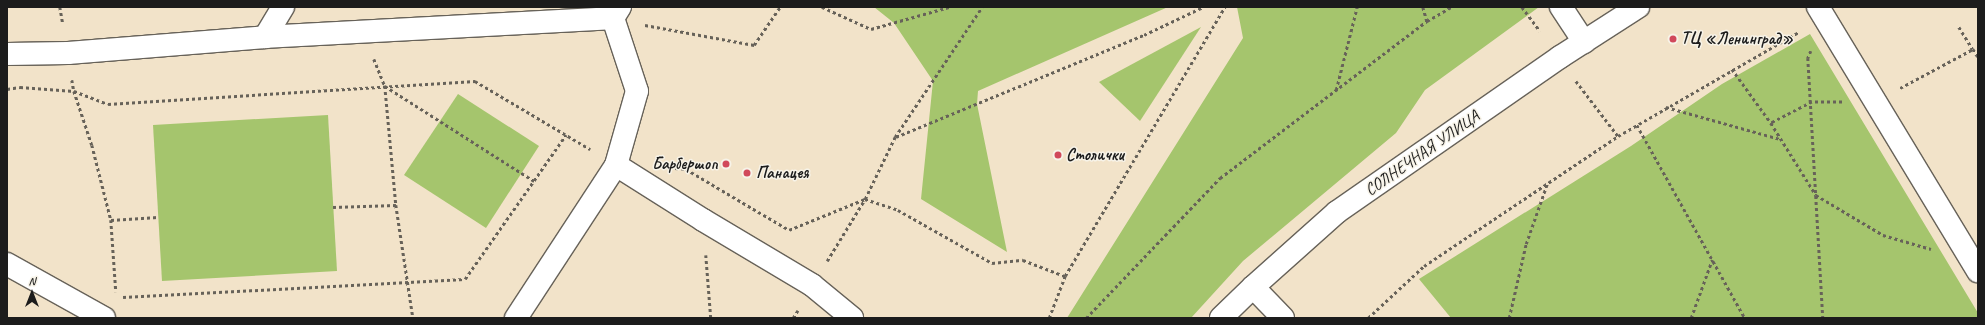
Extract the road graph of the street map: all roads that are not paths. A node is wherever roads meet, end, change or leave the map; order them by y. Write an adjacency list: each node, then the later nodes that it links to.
1 (283, 7): 6 (street)
2 (1561, 7): 7 (street)
3 (1638, 7): 7 (street, СОЛНЕЧНАЯ УЛИЦА)
4 (1822, 12): 11 (street)
5 (616, 13): 6 (street); 9 (street)
6 (265, 37): 8 (street)
7 (1584, 42): 12 (street, СОЛНЕЧНАЯ УЛИЦА)
8 (7, 54)
9 (616, 165): 14 (street); 15 (street)
10 (7, 264): 13 (street)
11 (1975, 266)
12 (1253, 287): 16 (street, СОЛНЕЧНАЯ УЛИЦА); 17 (street)
13 (104, 318)
14 (516, 318)
15 (852, 318)
16 (1221, 318)
17 (1283, 318)

